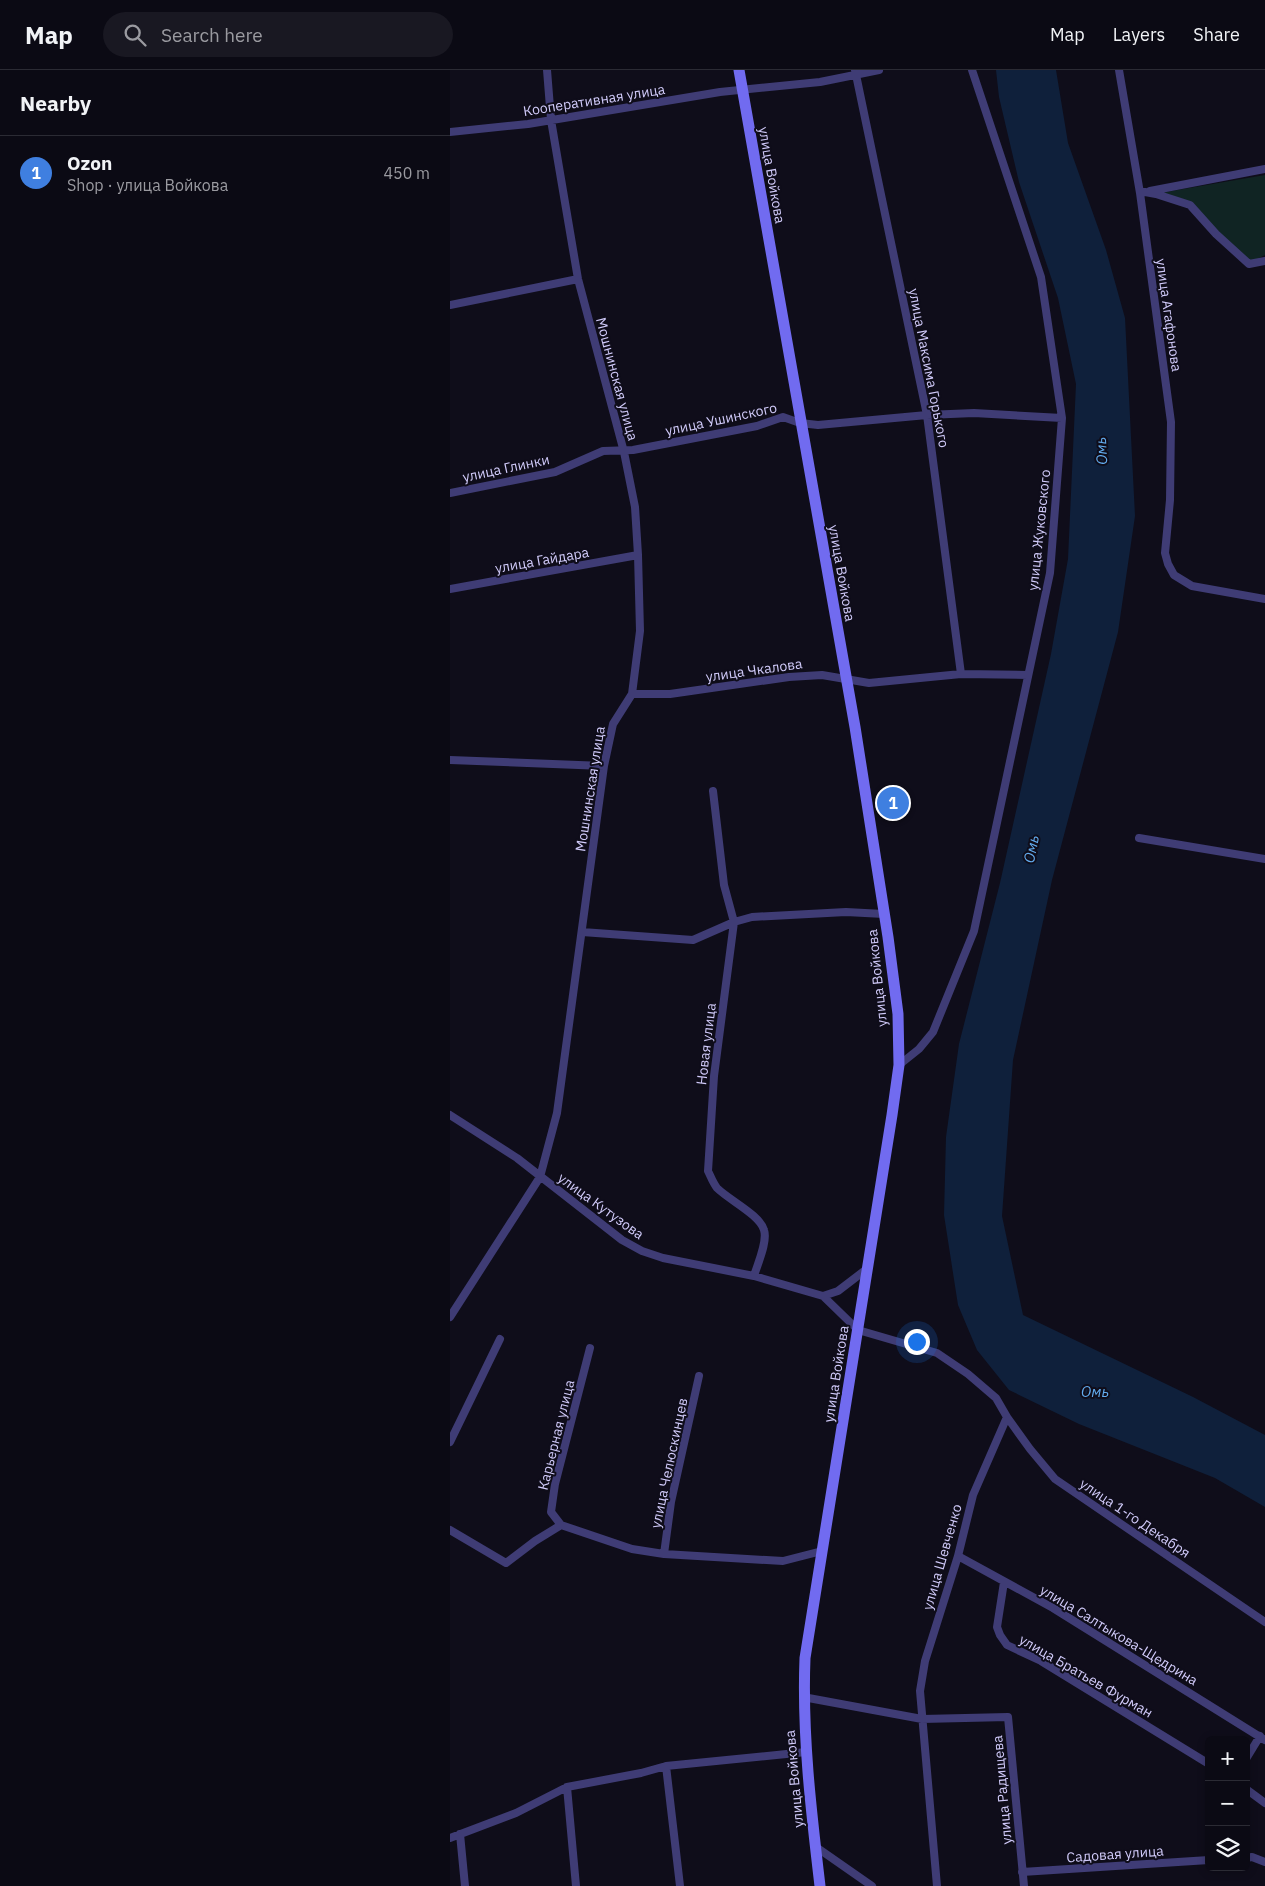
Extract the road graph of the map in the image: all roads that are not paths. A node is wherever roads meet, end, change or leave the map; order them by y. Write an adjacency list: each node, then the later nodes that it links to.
1 (547, 70): 8 (street, Мошнинская улица)
2 (739, 70): 7 (main road, улица Войкова)
3 (879, 70): 6 (street, Кооперативная улица)
4 (972, 70): 16 (street, улица Жуковского)
5 (1119, 70): 11 (street, улица Агафонова)
6 (856, 73): 7 (street, Кооперативная улица); 15 (street, улица Максима Горького)
7 (741, 89): 8 (street, Кооперативная улица); 17 (main road, улица Войкова)
8 (551, 120): 9 (street, Кооперативная улица); 13 (street, Мошнинская улица)
9 (450, 132)
10 (1265, 169): 11 (street)
11 (1143, 193): 12 (street); 22 (street, улица Агафонова)
12 (1265, 261)
13 (578, 279): 14 (street); 18 (street, Мошнинская улица)
14 (450, 305)
15 (927, 415): 16 (street, улица Ушинского); 17 (street, улица Ушинского); 23 (street, улица Максима Горького)
16 (1062, 418): 24 (street, улица Жуковского)
17 (800, 423): 18 (street, улица Ушинского); 25 (main road, улица Войкова)
18 (624, 452): 19 (street, улица Глинки); 20 (street, Мошнинская улица)
19 (450, 493)
20 (638, 555): 21 (street, улица Гайдара); 26 (street, Мошнинская улица)
21 (450, 589)
22 (1265, 599)
23 (961, 674): 24 (street, улица Чкалова); 25 (street, улица Чкалова)
24 (1028, 675): 35 (street, улица Жуковского)
25 (846, 680): 26 (street, улица Чкалова); 32 (main road, улица Войкова)
26 (632, 694): 28 (street, Мошнинская улица)
27 (450, 760): 28 (street)
28 (604, 766): 34 (street, Мошнинская улица)
29 (713, 791): 33 (street, Новая улица)
30 (1139, 838): 31 (street)
31 (1265, 859)
32 (884, 914): 33 (street); 35 (main road, улица Войкова)
33 (734, 922): 34 (street); 39 (street, Новая улица)
34 (582, 932): 37 (street, Мошнинская улица)
35 (899, 1065): 38 (main road, улица Войкова)
36 (450, 1115): 37 (street, улица Кутузова)
37 (540, 1177): 39 (street, улица Кутузова); 41 (street, Мошнинская улица)
38 (868, 1268): 40 (street); 42 (main road, улица Войкова)
39 (754, 1276): 40 (street, улица Кутузова)
40 (823, 1296): 42 (street, улица Кутузова)
41 (450, 1317)
42 (858, 1330): 46 (street); 50 (main road, улица Войкова)
43 (500, 1339): 47 (street)
44 (590, 1348): 48 (street, Карьерная улица)
45 (699, 1376): 51 (street, улица Челюскинцев)
46 (1007, 1417): 52 (street, улица Шевченко); 54 (street, улица 1-го Декабря)
47 (450, 1442)
48 (561, 1525): 49 (street); 51 (street)
49 (450, 1530)
50 (822, 1552): 51 (street); 55 (main road, улица Войкова)
51 (664, 1554)
52 (958, 1556): 53 (street, улица Салтыкова-Щедрина); 56 (street, улица Шевченко)
53 (1004, 1582): 57 (street, улица Салтыкова-Щедрина); 60 (street, улица Братьев Фурман)
54 (1265, 1622)
55 (803, 1697): 56 (street); 58 (main road, улица Войкова)
56 (922, 1719): 71 (street, улица Радищева); 77 (street, улица Шевченко)
57 (1262, 1738): 59 (street)
58 (806, 1752): 61 (street); 67 (main road, улица Войкова)
59 (1250, 1754)
60 (1205, 1762)
61 (666, 1766): 62 (street); 74 (street)
62 (568, 1787): 65 (street); 73 (street)
63 (1250, 1792): 64 (street)
64 (1265, 1803)
65 (460, 1834): 66 (street); 72 (street)
66 (450, 1838)
67 (816, 1847): 75 (main road, улица Войкова); 76 (street)
68 (1250, 1857): 70 (street)
69 (1205, 1860): 71 (street, Садовая улица)
70 (1265, 1862)
71 (1022, 1872): 78 (street, улица Радищева)
72 (466, 1886)
73 (576, 1886)
74 (680, 1886)
75 (820, 1886)
76 (872, 1886)
77 (937, 1886)
78 (1024, 1886)

